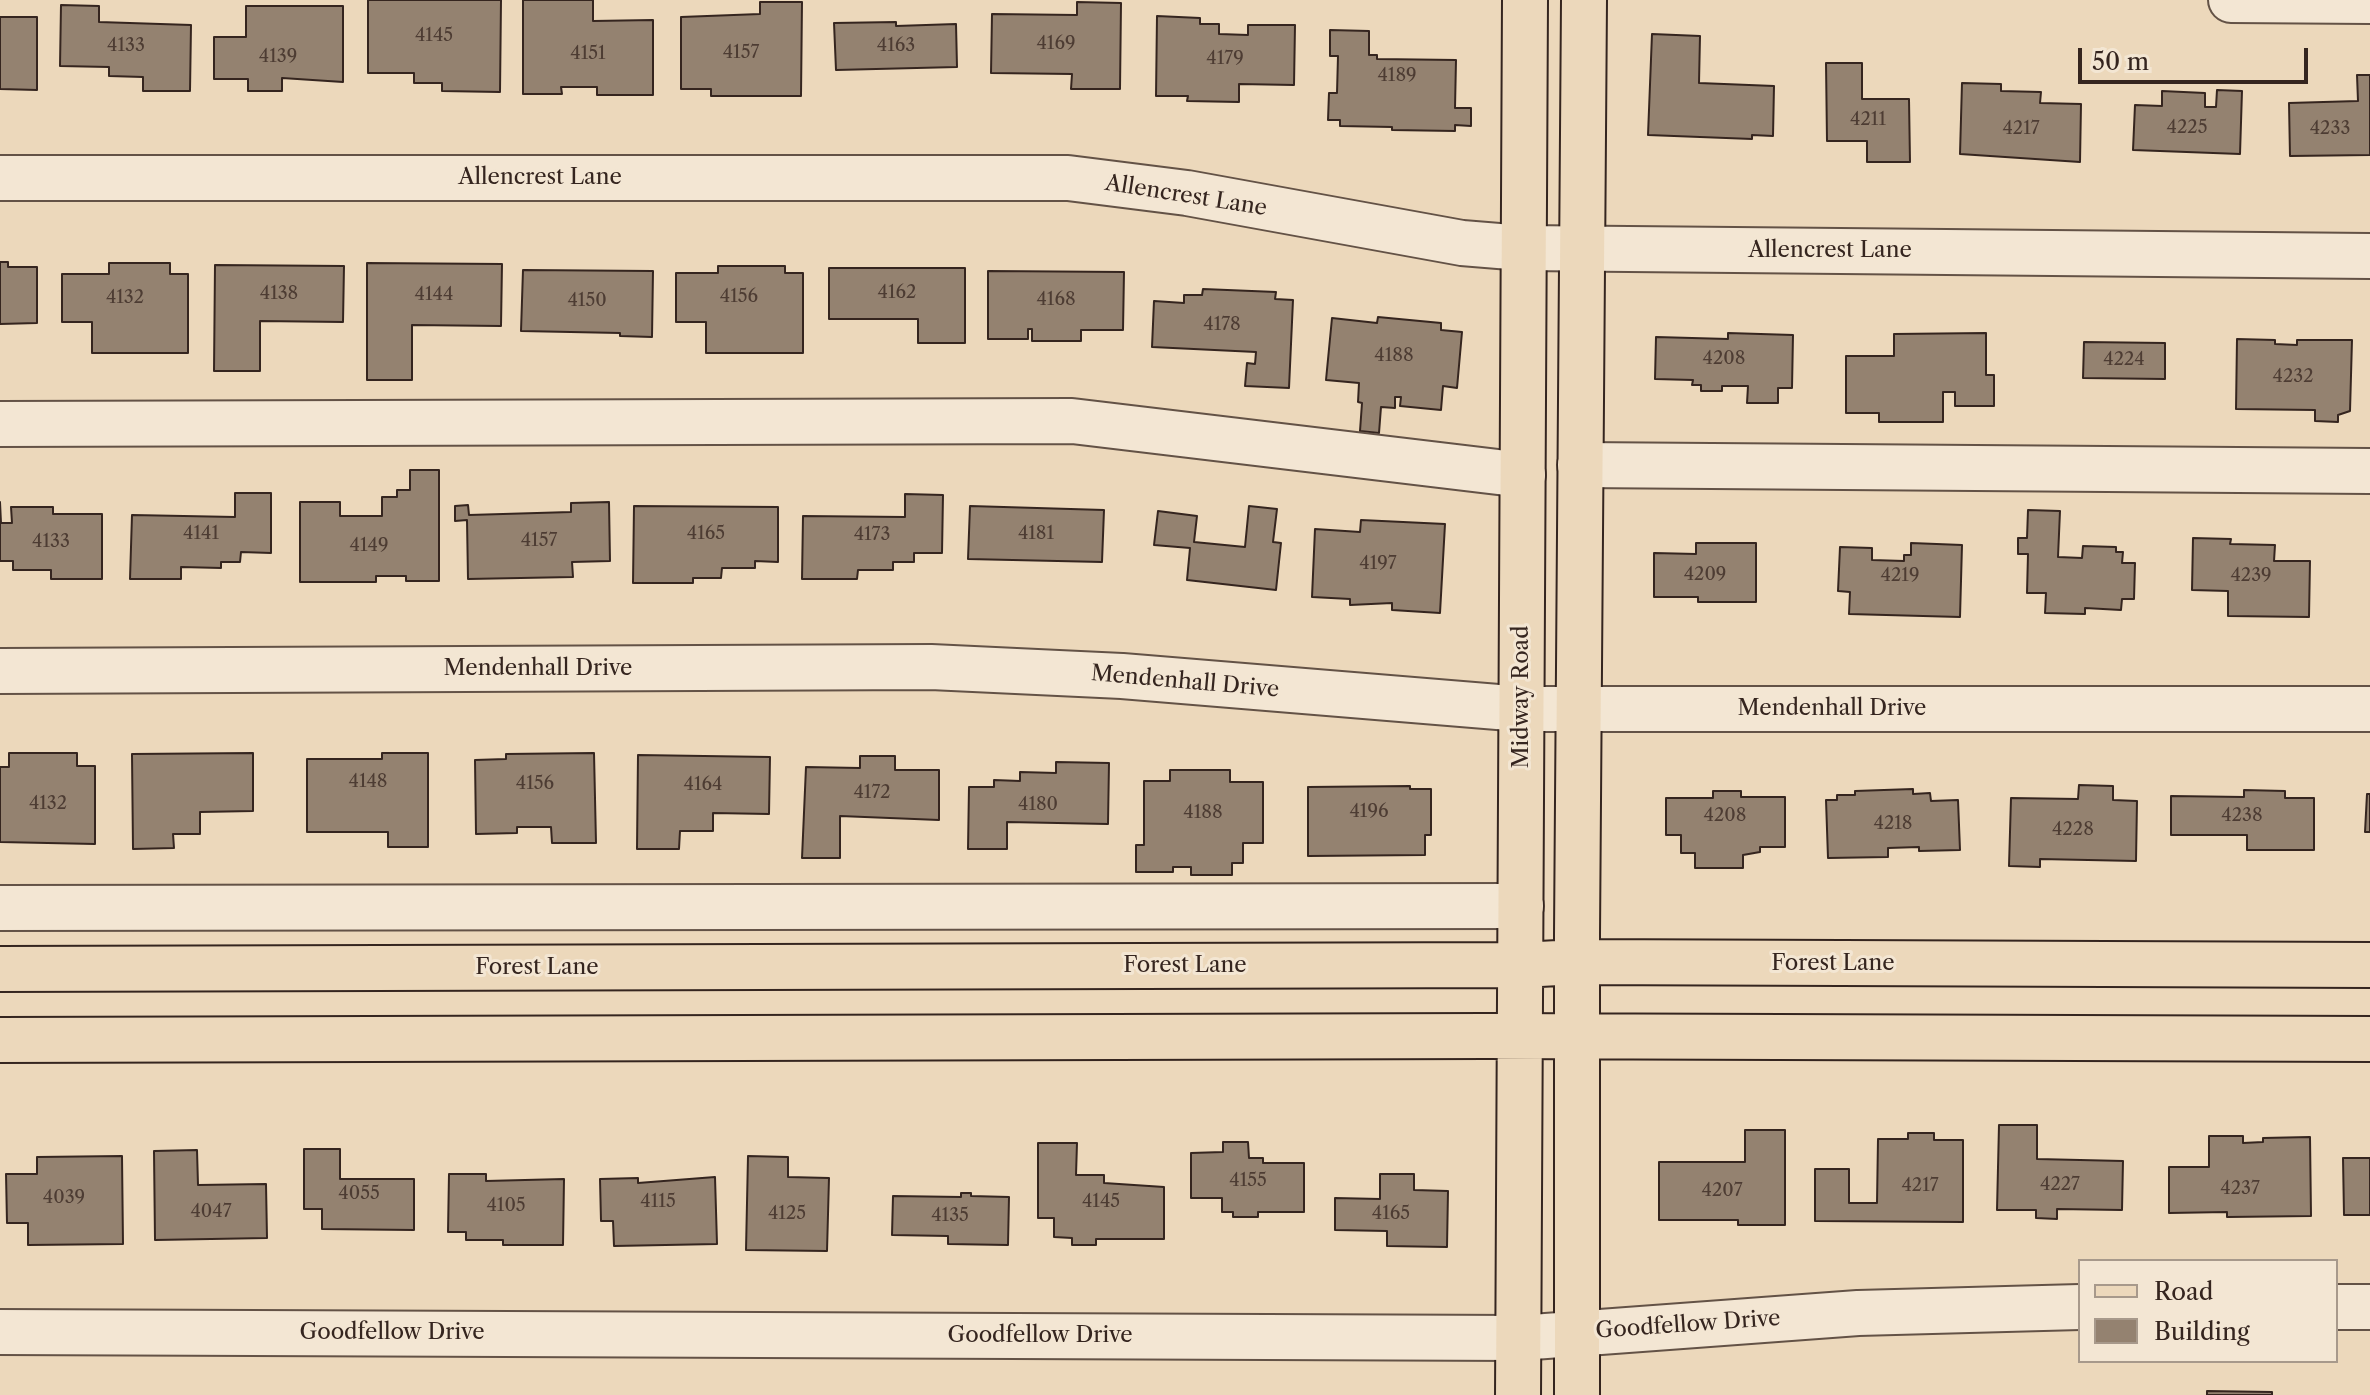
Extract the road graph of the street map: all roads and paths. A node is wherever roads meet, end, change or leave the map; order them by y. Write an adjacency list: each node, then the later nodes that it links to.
1 (1525, 0): 6 (main road, Midway Road)
2 (1584, 0): 7 (main road)
3 (2231, 0): 4 (street)
4 (2370, 1)
5 (0, 178): 6 (street, Allencrest Lane)
6 (1523, 248): 7 (street, Allencrest Lane); 12 (main road, Midway Road)
7 (1583, 249): 8 (street, Allencrest Lane); 10 (main road)
8 (2370, 256)
9 (0, 424): 12 (street)
10 (1580, 465): 11 (street); 15 (main road)
11 (2370, 471)
12 (1523, 475): 14 (main road, Midway Road)
13 (0, 671): 14 (street, Mendenhall Drive)
14 (1522, 709): 15 (street, Mendenhall Drive); 17 (main road, Midway Road)
15 (1579, 709): 16 (street, Mendenhall Drive); 19 (main road)
16 (2370, 709)
17 (1521, 906): 18 (street); 20 (main road, Midway Road)
18 (0, 908)
19 (1577, 962): 20 (main road, Forest Lane); 21 (main road, Forest Lane); 24 (main road)
20 (1521, 965): 22 (main road, Forest Lane); 23 (main road, Midway Road)
21 (2370, 965)
22 (0, 969)
23 (1520, 1036): 24 (main road); 26 (main road); 32 (main road, Midway Road)
24 (1576, 1036): 25 (main road); 31 (main road)
25 (2370, 1039)
26 (0, 1040)
27 (2078, 1307): 31 (street, Goodfellow Drive)
28 (2338, 1307): 29 (street)
29 (2370, 1307)
30 (0, 1332): 32 (street, Goodfellow Drive)
31 (1577, 1333): 32 (street, Goodfellow Drive); 34 (main road)
32 (1519, 1338): 33 (main road, Midway Road)
33 (1518, 1395)
34 (1577, 1395)

